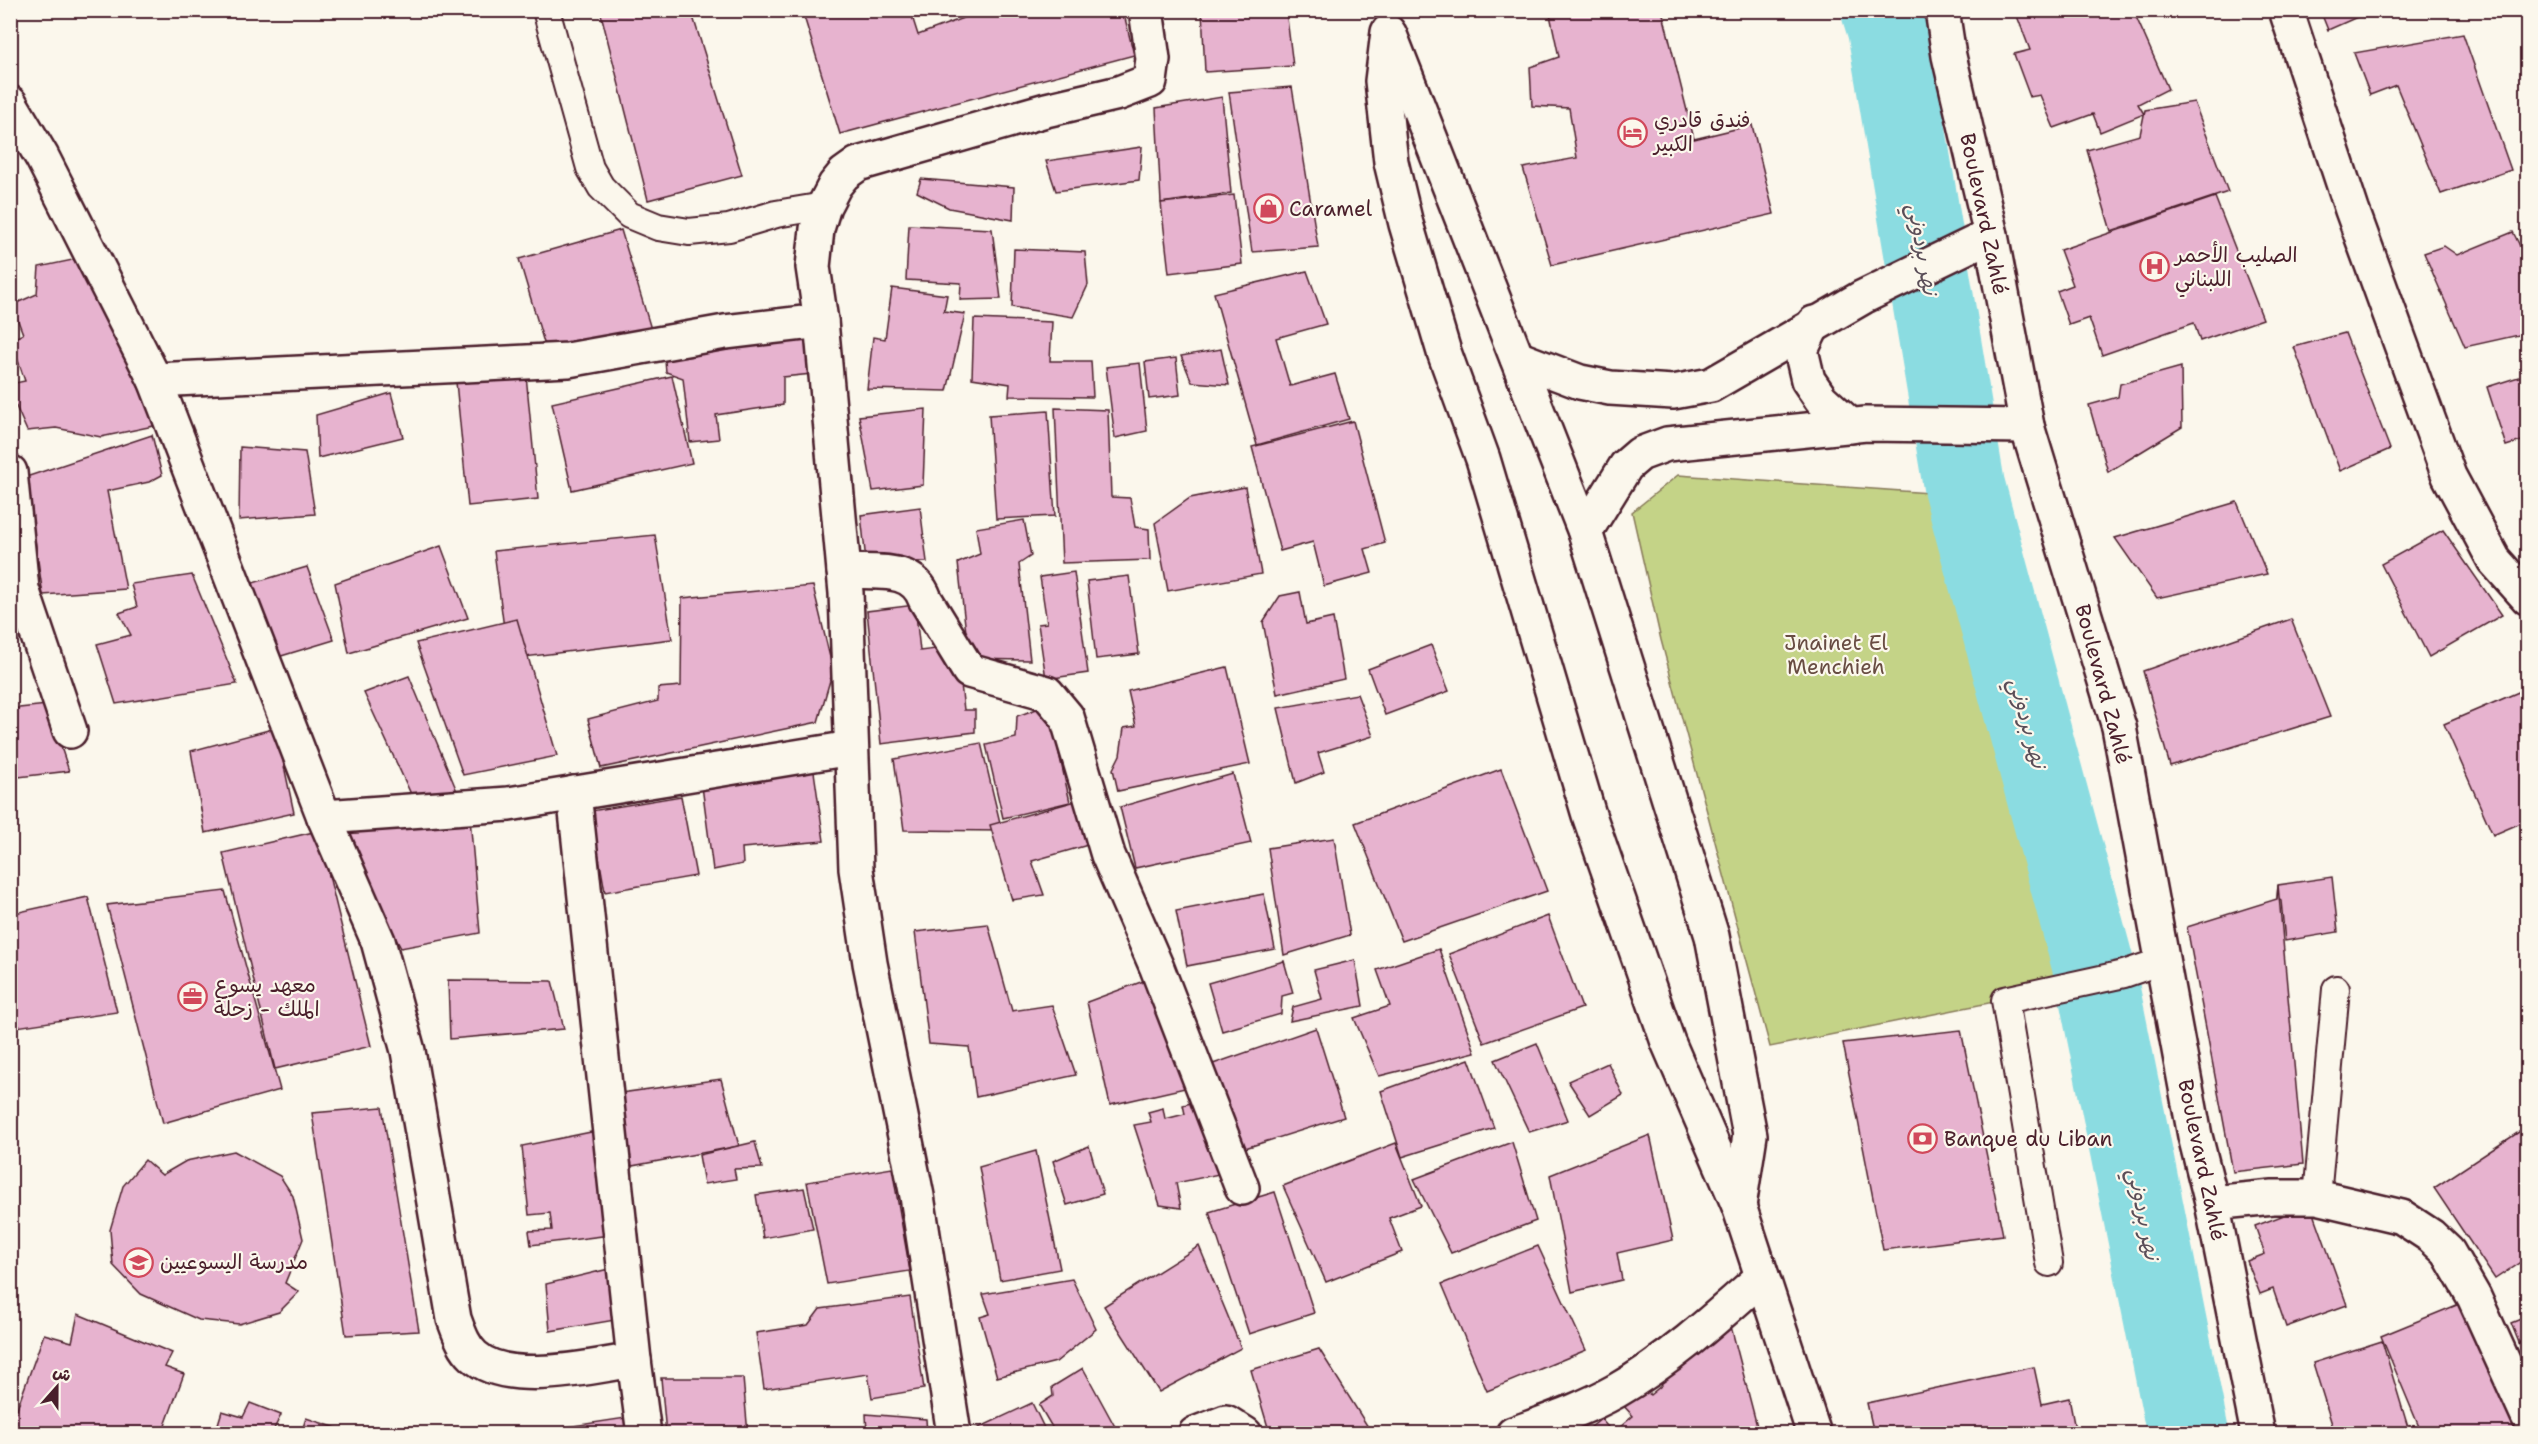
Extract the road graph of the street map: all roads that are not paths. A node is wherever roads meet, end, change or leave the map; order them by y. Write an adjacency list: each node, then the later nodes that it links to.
1 (546, 10): 7 (lane)
2 (1146, 10): 7 (street)
3 (1942, 10): 8 (street, Boulevard Zahlé)
4 (2286, 10): 18 (street)
5 (1386, 21): 11 (street); 28 (street)
6 (10, 103): 12 (street)
7 (824, 206): 10 (street)
8 (1992, 235): 9 (street); 14 (street, Boulevard Zahlé)
9 (1820, 320): 11 (street); 13 (street)
10 (822, 321): 12 (street); 17 (street)
11 (1517, 358): 16 (street)
12 (155, 380): 22 (street)
13 (1858, 425): 14 (street); 16 (street)
14 (2027, 426): 23 (street, Boulevard Zahlé)
15 (10, 472): 19 (street)
16 (1585, 532): 28 (street)
17 (844, 572): 20 (street); 25 (street)
18 (2528, 598)
19 (70, 731)
20 (851, 748): 21 (street); 35 (street)
21 (574, 793): 22 (street); 31 (street)
22 (324, 817): 31 (street)
23 (2162, 961): 27 (street, Boulevard Zahlé); 29 (lane)
24 (2336, 989): 26 (lane)
25 (1242, 1188)
26 (2316, 1197): 27 (street); 32 (street)
27 (2212, 1203): 40 (street, Boulevard Zahlé)
28 (1739, 1206): 30 (street)
29 (2049, 1263)
30 (1762, 1277): 33 (street); 39 (street)
31 (634, 1360): 34 (street)
32 (2528, 1416)
33 (1560, 1426): 38 (street)
34 (644, 1434)
35 (954, 1434)
36 (1195, 1434): 37 (street)
37 (1245, 1434)
38 (1513, 1434)
39 (1814, 1434)
40 (2258, 1434)

